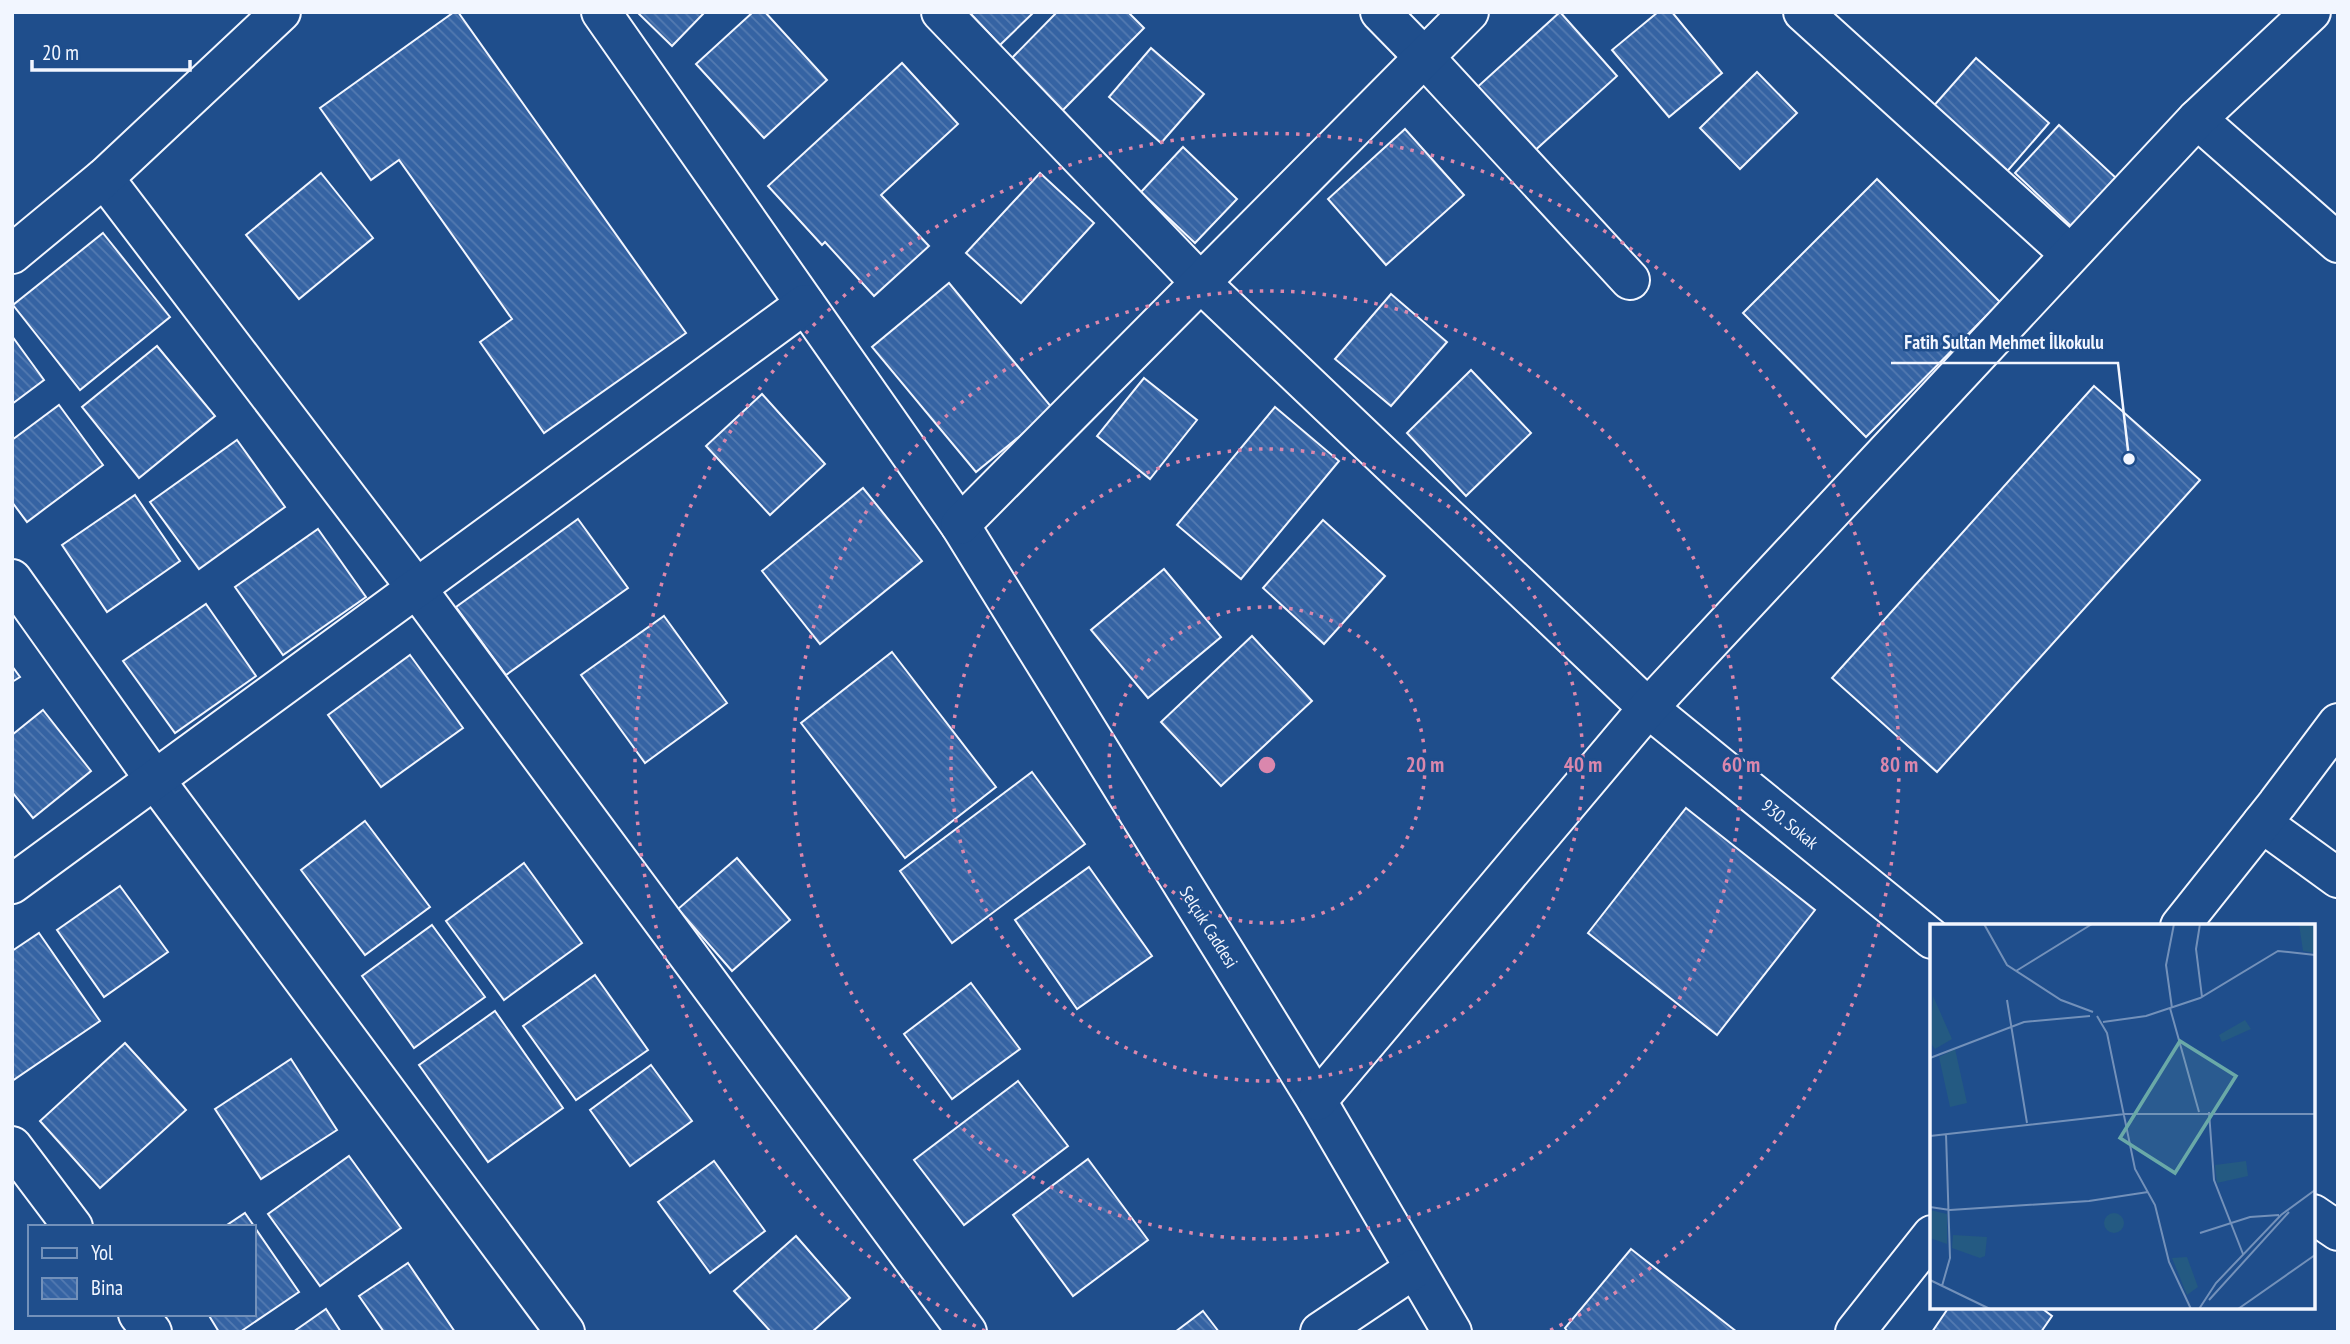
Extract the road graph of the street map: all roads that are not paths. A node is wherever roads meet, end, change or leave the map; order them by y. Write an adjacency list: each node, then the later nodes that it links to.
1 (281, 12): 10 (street)
2 (601, 12): 16 (street, Selçuk Caddesi)
3 (941, 12): 15 (street, 930. Sokak)
4 (1380, 12): 8 (street)
5 (1469, 12): 8 (street)
6 (1803, 12): 13 (street)
7 (2311, 12): 9 (street)
8 (1424, 57): 14 (street); 15 (street)
9 (2197, 119): 11 (street); 13 (street)
10 (104, 178): 12 (street); 19 (street)
11 (2338, 243)
12 (12, 254)
13 (2070, 254): 20 (street)
14 (1630, 280)
15 (1199, 282): 17 (street); 20 (street, 930. Sokak)
16 (806, 304): 17 (street, Selçuk Caddesi); 19 (street)
17 (960, 525): 28 (street, Selçuk Caddesi)
18 (12, 579): 22 (street)
19 (417, 589): 22 (street); 39 (street)
20 (1648, 708): 27 (street, 930. Sokak); 28 (street)
21 (2338, 723): 23 (street)
22 (155, 780): 25 (street); 38 (street)
23 (2262, 823): 24 (street); 26 (street)
24 (2338, 878)
25 (12, 884)
26 (2182, 924)
27 (1930, 937)
28 (1317, 1101): 34 (street, Selçuk Caddesi)
29 (12, 1146): 31 (street)
30 (2315, 1215): 32 (street)
31 (71, 1225)
32 (2338, 1231)
33 (1930, 1238): 36 (street)
34 (1414, 1269): 40 (street); 41 (street, Selçuk Caddesi)
35 (140, 1316): 37 (street)
36 (1856, 1331)
37 (152, 1332)
38 (565, 1332)
39 (967, 1332)
40 (1320, 1332)
41 (1452, 1332)

